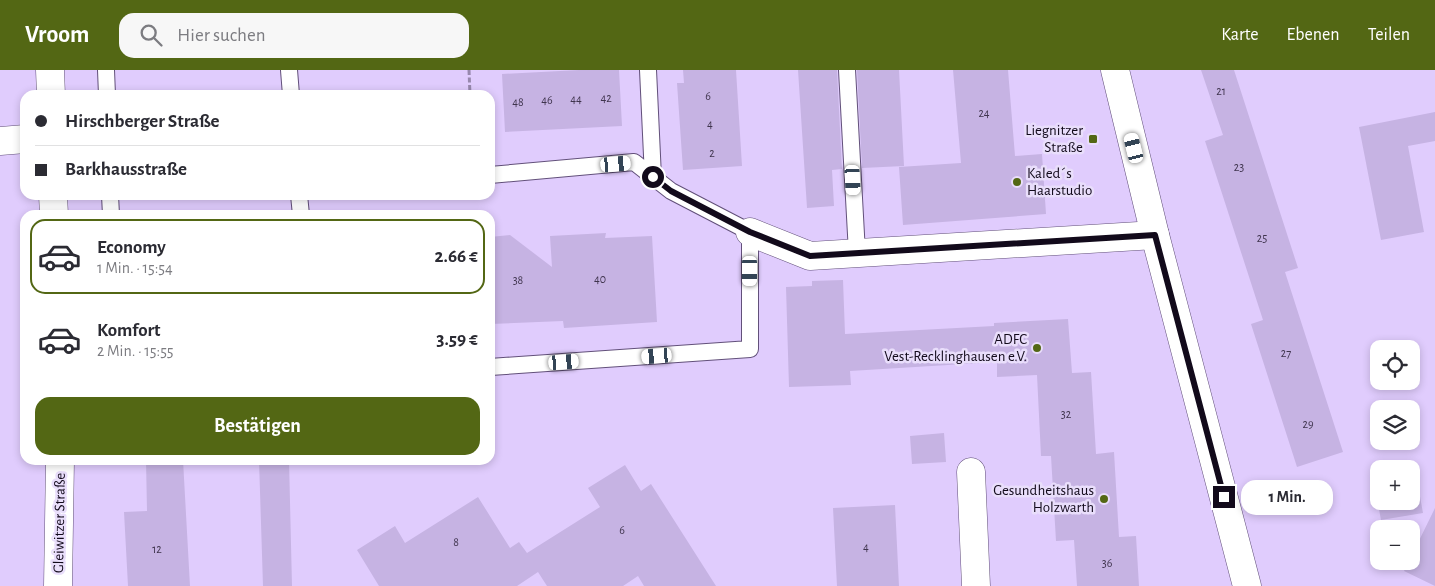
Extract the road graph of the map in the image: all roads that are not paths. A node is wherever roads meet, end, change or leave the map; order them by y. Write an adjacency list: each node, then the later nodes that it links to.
1 (50, 70): 7 (street)
2 (106, 70): 8 (lane)
3 (289, 70): 9 (lane)
4 (648, 70): 13 (lane)
5 (847, 70): 16 (lane)
6 (1115, 70): 15 (street)
7 (51, 90)
8 (107, 90)
9 (291, 90)
10 (20, 140): 11 (street)
11 (0, 141)
12 (495, 175): 13 (lane)
13 (653, 177): 14 (lane)
14 (750, 232): 16 (street); 17 (lane)
15 (1155, 235): 16 (street); 22 (street)
16 (857, 253)
17 (495, 368)
18 (60, 465): 20 (street, Gleiwitzer Straße)
19 (971, 472): 21 (street)
20 (58, 586)
21 (976, 586)
22 (1247, 586)

